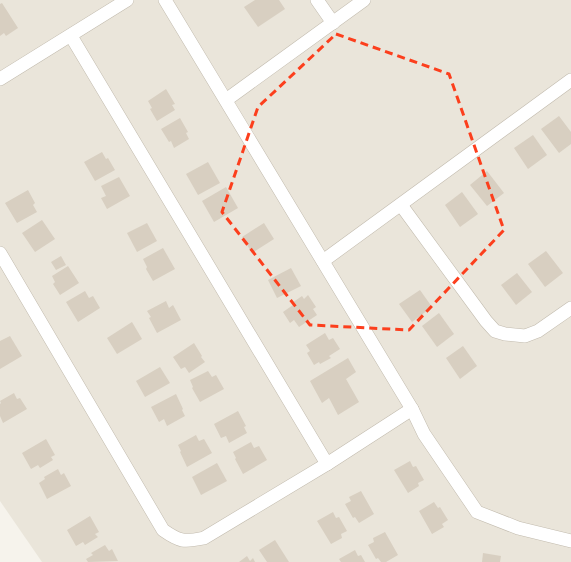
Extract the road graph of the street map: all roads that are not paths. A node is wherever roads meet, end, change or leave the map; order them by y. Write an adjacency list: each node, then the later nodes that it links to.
1 (127, 0): 6 (street)
2 (165, 0): 9 (street)
3 (317, 0): 5 (street)
4 (364, 0): 5 (street)
5 (333, 23): 9 (street)
6 (71, 36): 7 (street); 15 (street)
7 (0, 79)
8 (571, 80): 10 (street)
9 (226, 100): 12 (street)
10 (401, 205): 12 (street); 13 (street)
11 (0, 253): 15 (street)
12 (323, 261): 14 (street)
13 (571, 308)
14 (412, 409): 15 (street); 16 (street)
15 (327, 464)
16 (571, 540)

